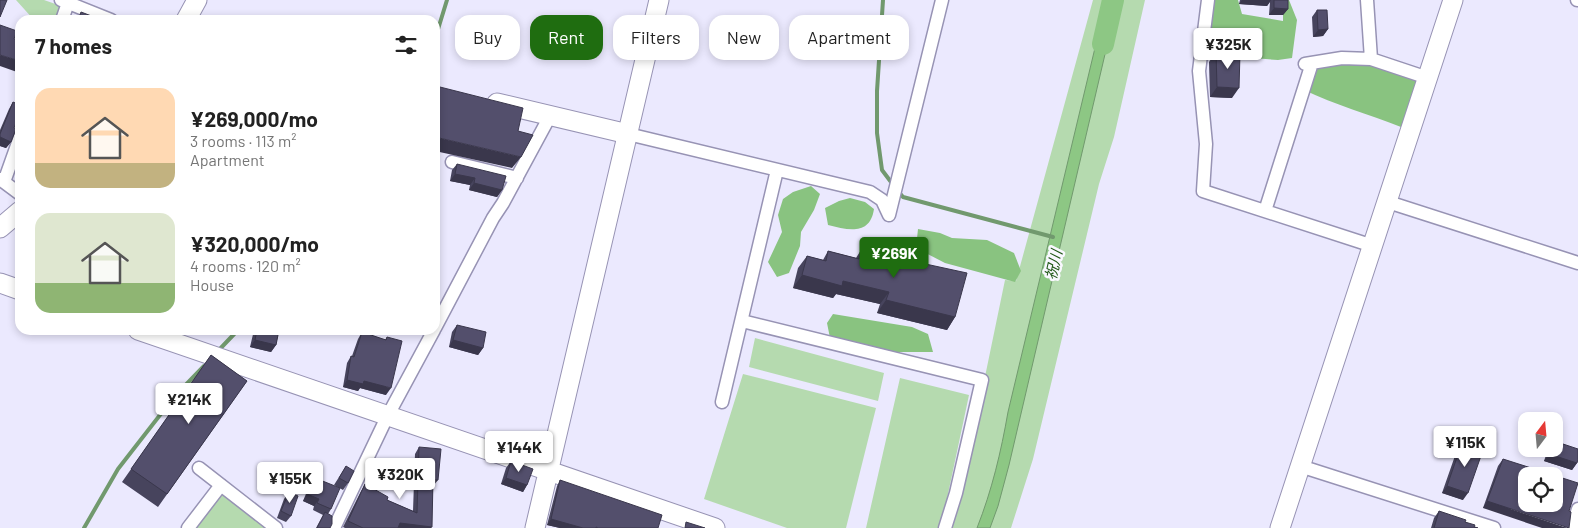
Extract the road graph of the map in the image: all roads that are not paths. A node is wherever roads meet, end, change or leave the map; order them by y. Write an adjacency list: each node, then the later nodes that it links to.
1 (197, 0): 10 (street)
2 (659, 0): 15 (street)
3 (942, 0): 18 (street)
4 (1208, 0): 23 (street)
5 (1367, 0): 11 (street)
6 (1453, 0): 12 (street)
7 (66, 1): 8 (street); 9 (street)
8 (63, 15)
9 (99, 15)
10 (189, 15)
11 (1371, 59): 12 (street); 23 (street)
12 (1428, 78): 22 (street)
13 (476, 99): 14 (street)
14 (550, 116): 15 (street); 19 (street)
15 (628, 134): 18 (street); 38 (street)
16 (15, 149): 20 (street)
17 (452, 162): 19 (street)
18 (777, 170): 31 (street)
19 (517, 178): 30 (street)
20 (2, 180): 21 (street)
21 (15, 190)
22 (1388, 202): 26 (street); 27 (street)
23 (1265, 211): 26 (street)
24 (15, 215): 25 (street)
25 (0, 228)
26 (1373, 246): 36 (street)
27 (1578, 263)
28 (0, 283): 29 (street)
29 (15, 288)
30 (440, 318)
31 (742, 321): 34 (street); 46 (street)
32 (152, 335): 35 (street)
33 (431, 335): 35 (street)
34 (722, 402)
35 (387, 417): 38 (street); 43 (street)
36 (1300, 466): 47 (street); 48 (street)
37 (199, 468): 39 (street)
38 (548, 472): 44 (street); 45 (street)
39 (221, 485): 41 (street); 42 (street)
40 (1578, 509): 49 (street)
41 (188, 528)
42 (276, 528)
43 (334, 528)
44 (535, 528)
45 (715, 528)
46 (945, 528)
47 (1280, 528)
48 (1494, 528)
49 (1572, 528)

